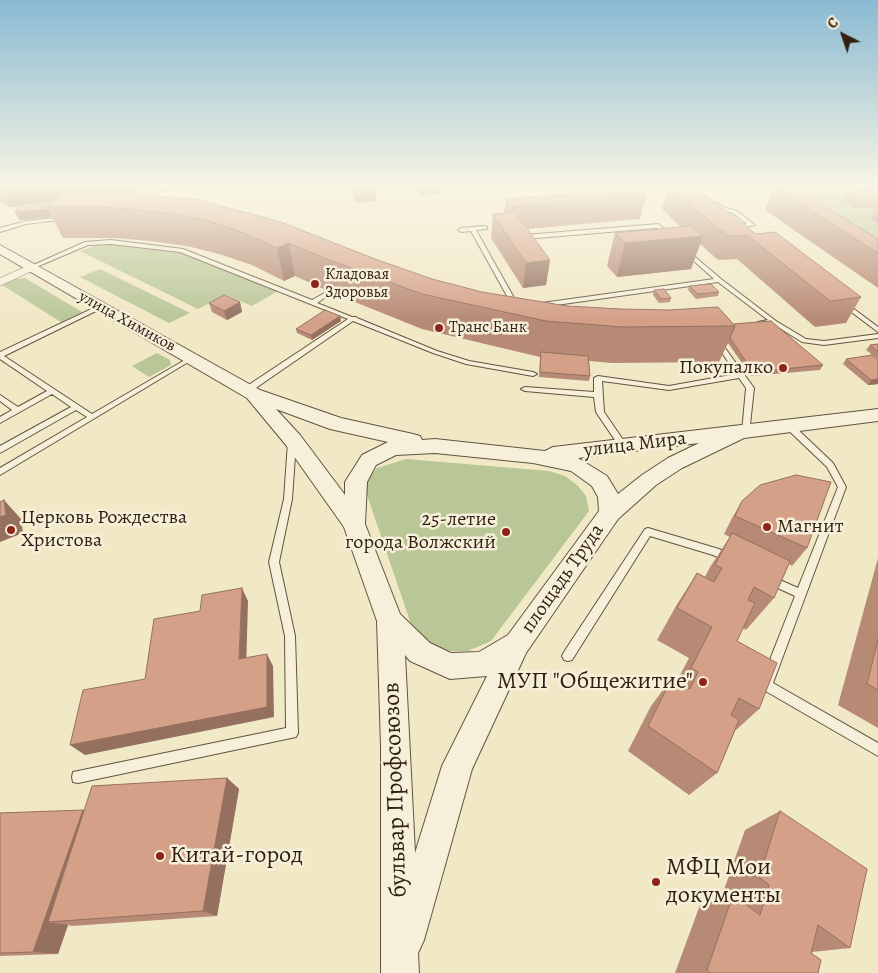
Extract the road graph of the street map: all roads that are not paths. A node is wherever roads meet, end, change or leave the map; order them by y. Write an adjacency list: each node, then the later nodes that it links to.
1 (474, 230): 16 (lane)
2 (605, 230): 4 (lane)
3 (663, 230): 5 (lane)
4 (525, 237)
5 (671, 238)
6 (0, 249): 8 (street, улица Химиков)
7 (685, 250): 9 (lane)
8 (32, 267): 10 (street); 13 (lane); 15 (street, улица Химиков)
9 (719, 280): 14 (lane); 18 (lane)
10 (0, 282)
11 (330, 292): 13 (lane)
12 (840, 301): 20 (lane)
13 (314, 302): 17 (lane)
14 (533, 306)
15 (100, 307): 23 (lane); 24 (street, улица Химиков)
16 (525, 308)
17 (354, 318): 25 (lane); 29 (lane)
18 (774, 322): 19 (lane); 22 (lane)
19 (755, 323)
20 (878, 330)
21 (713, 335): 26 (lane)
22 (878, 336)
23 (0, 356): 28 (lane)
24 (192, 358): 29 (street, улица Химиков); 35 (lane)
25 (533, 374)
26 (741, 375): 30 (lane); 38 (lane)
27 (525, 389): 30 (lane)
28 (52, 391): 32 (lane); 33 (lane)
29 (250, 392): 39 (street, улица Химиков); 40 (street, улица Химиков)
30 (598, 395): 41 (lane)
31 (0, 397): 33 (lane)
32 (76, 407): 35 (lane); 42 (lane)
33 (18, 410): 36 (lane)
34 (878, 415): 37 (street, улица Мира)
35 (92, 417): 44 (lane)
36 (0, 420)
37 (789, 426): 38 (street, улица Мира); 49 (lane)
38 (741, 432): 41 (street, улица Мира); 45 (street, улица Мира)
39 (293, 440): 46 (street, улица Химиков); 54 (lane)
40 (435, 446): 43 (street, площадь Труда); 46 (street, площадь Труда)
41 (624, 447): 43 (street, улица Мира)
42 (0, 450)
43 (533, 456): 45 (street, площадь Труда)
44 (0, 472)
45 (610, 513): 51 (street, площадь Труда)
46 (354, 524): 50 (street, площадь Труда)
47 (741, 565): 52 (lane)
48 (758, 573): 49 (lane)
49 (800, 594): 53 (lane)
50 (390, 621): 51 (street, площадь Труда); 55 (street, бульвар Профсоюзов)
51 (517, 644): 55 (street, бульвар Профсоюзов)
52 (568, 656)
53 (878, 750)
54 (78, 777)
55 (400, 966)

